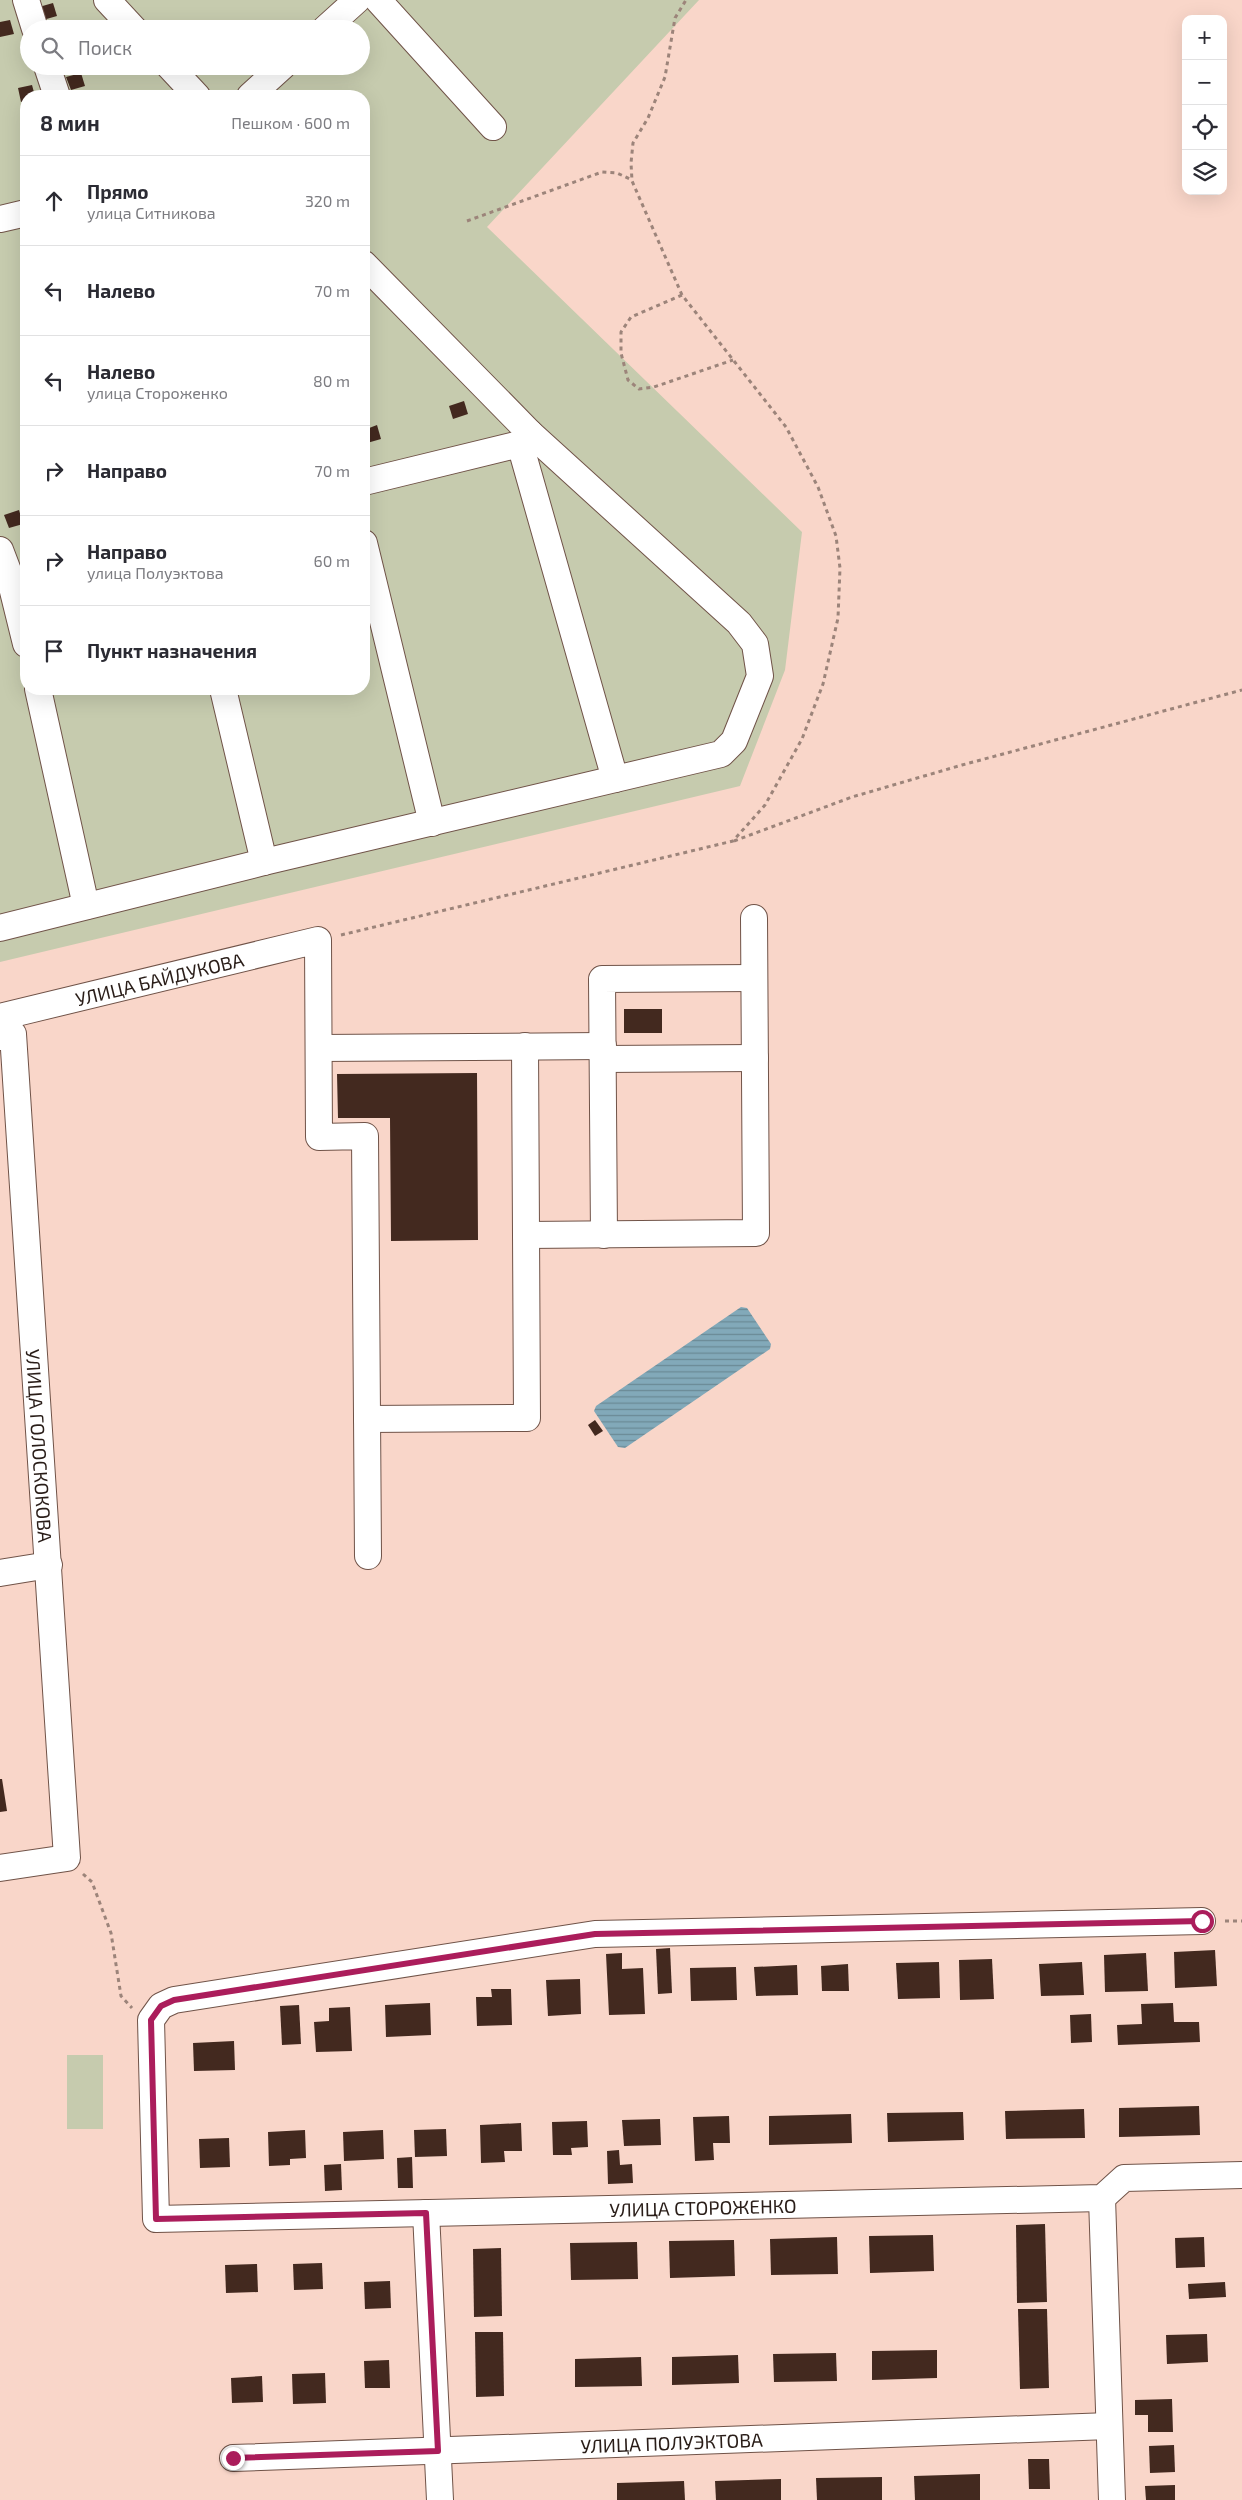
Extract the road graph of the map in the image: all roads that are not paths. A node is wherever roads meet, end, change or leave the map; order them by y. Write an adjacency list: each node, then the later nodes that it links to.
1 (26, 0): 5 (street)
2 (107, 0): 6 (street)
3 (357, 0): 7 (street)
4 (378, 0): 14 (street)
5 (32, 20)
6 (126, 20)
7 (335, 20)
8 (50, 75): 11 (street)
9 (177, 75): 12 (street)
10 (274, 75): 13 (street)
11 (54, 90)
12 (191, 90)
13 (257, 90)
14 (493, 127)
15 (20, 214): 16 (street)
16 (0, 219)
17 (370, 270): 18 (street)
18 (525, 438): 19 (street); 25 (street); 25 (street)
19 (370, 480)
20 (8, 565): 22 (street)
21 (370, 567): 26 (street)
22 (20, 618)
23 (39, 695): 28 (street)
24 (224, 695): 27 (street)
25 (615, 779): 26 (street)
26 (432, 823): 27 (street)
27 (264, 862): 28 (street)
28 (86, 906): 30 (street)
29 (754, 918): 31 (street)
30 (0, 928)
31 (754, 978): 35 (street); 36 (street)
32 (4, 1029): 34 (street, УЛИЦА БАЙДУКОВА); 41 (street, УЛИЦА ГОЛОСКОКОВА)
33 (525, 1046): 34 (street); 35 (street); 38 (street)
34 (319, 1048): 39 (street)
35 (603, 1052): 36 (street); 37 (street)
36 (755, 1058): 37 (street)
37 (604, 1234): 38 (street)
38 (526, 1235): 39 (street)
39 (367, 1419): 40 (street)
40 (368, 1556)
41 (49, 1565): 42 (street); 43 (street, УЛИЦА ГОЛОСКОКОВА)
42 (0, 1573)
43 (0, 1868)
44 (1202, 1921): 47 (street, УЛИЦА СТОРОЖЕНКО)
45 (1242, 2175): 46 (street)
46 (1102, 2198): 47 (street, УЛИЦА СТОРОЖЕНКО); 48 (street)
47 (426, 2213): 49 (street)
48 (1109, 2426): 49 (street, УЛИЦА ПОЛУЭКТОВА); 52 (street)
49 (438, 2451): 50 (street, УЛИЦА ПОЛУЭКТОВА); 51 (street)
50 (233, 2458)
51 (440, 2500)
52 (1112, 2500)

